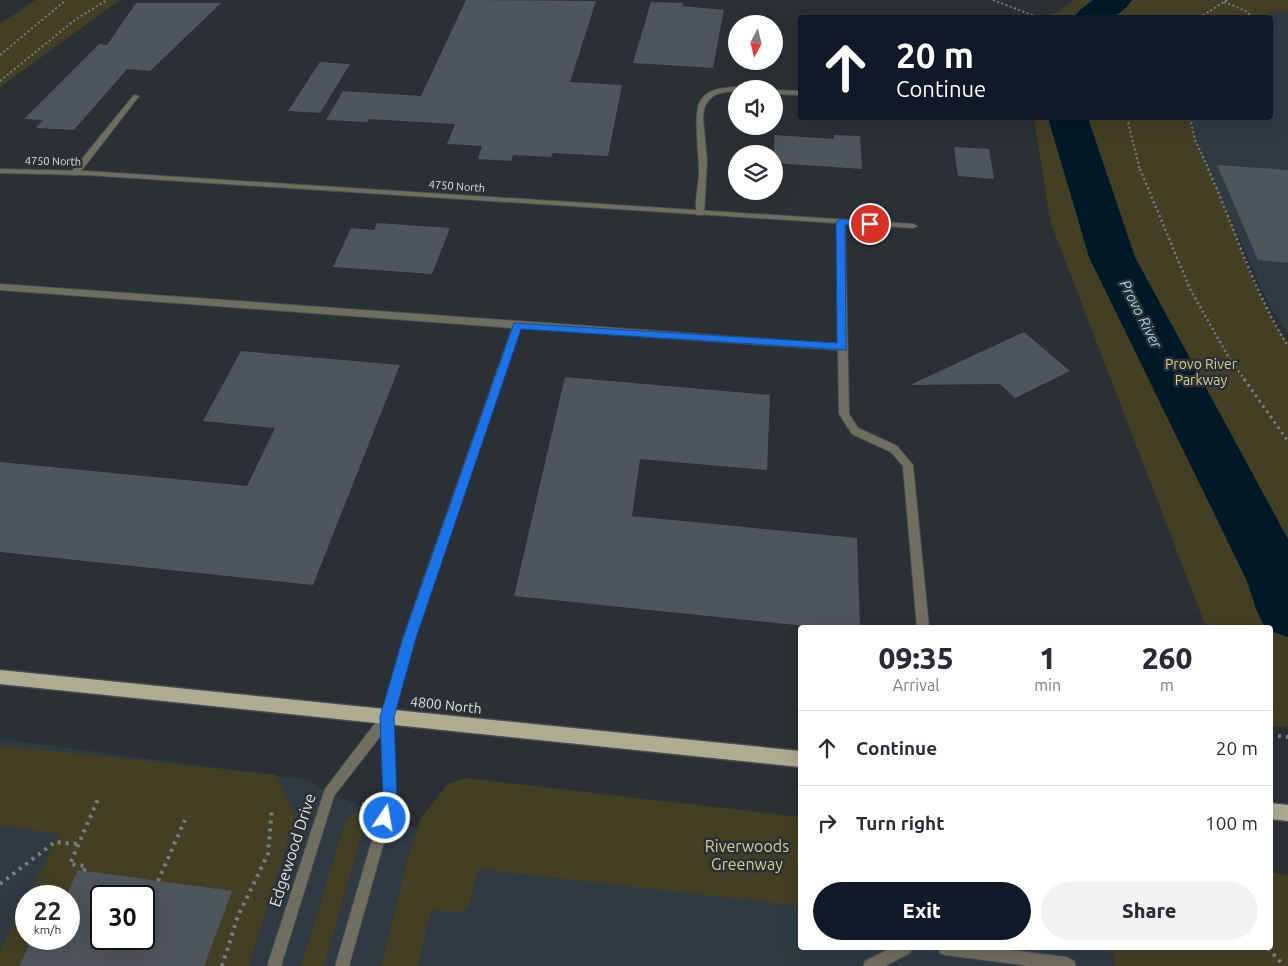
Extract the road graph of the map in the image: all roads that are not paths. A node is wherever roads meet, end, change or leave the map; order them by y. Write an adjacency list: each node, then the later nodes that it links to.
1 (728, 89): 7 (street)
2 (783, 93): 3 (street)
3 (798, 94)
4 (136, 96): 6 (street)
5 (0, 171): 6 (street, 4750 North)
6 (75, 173): 7 (street, 4750 North)
7 (700, 213): 8 (street, 4750 North)
8 (841, 222): 9 (street, 4750 North); 12 (street)
9 (913, 226)
10 (0, 288): 11 (street)
11 (517, 326): 12 (street); 15 (street)
12 (842, 347): 13 (street)
13 (923, 625)
14 (0, 677): 15 (main road, 4800 North)
15 (387, 717): 16 (main road, 4800 North); 21 (street, Edgewood Drive); 22 (street)
16 (798, 759)
17 (1273, 811): 18 (main road)
18 (1288, 813)
19 (901, 950): 23 (street)
20 (960, 950): 24 (street)
21 (274, 966)
22 (342, 966)
23 (870, 966)
24 (1069, 966)

